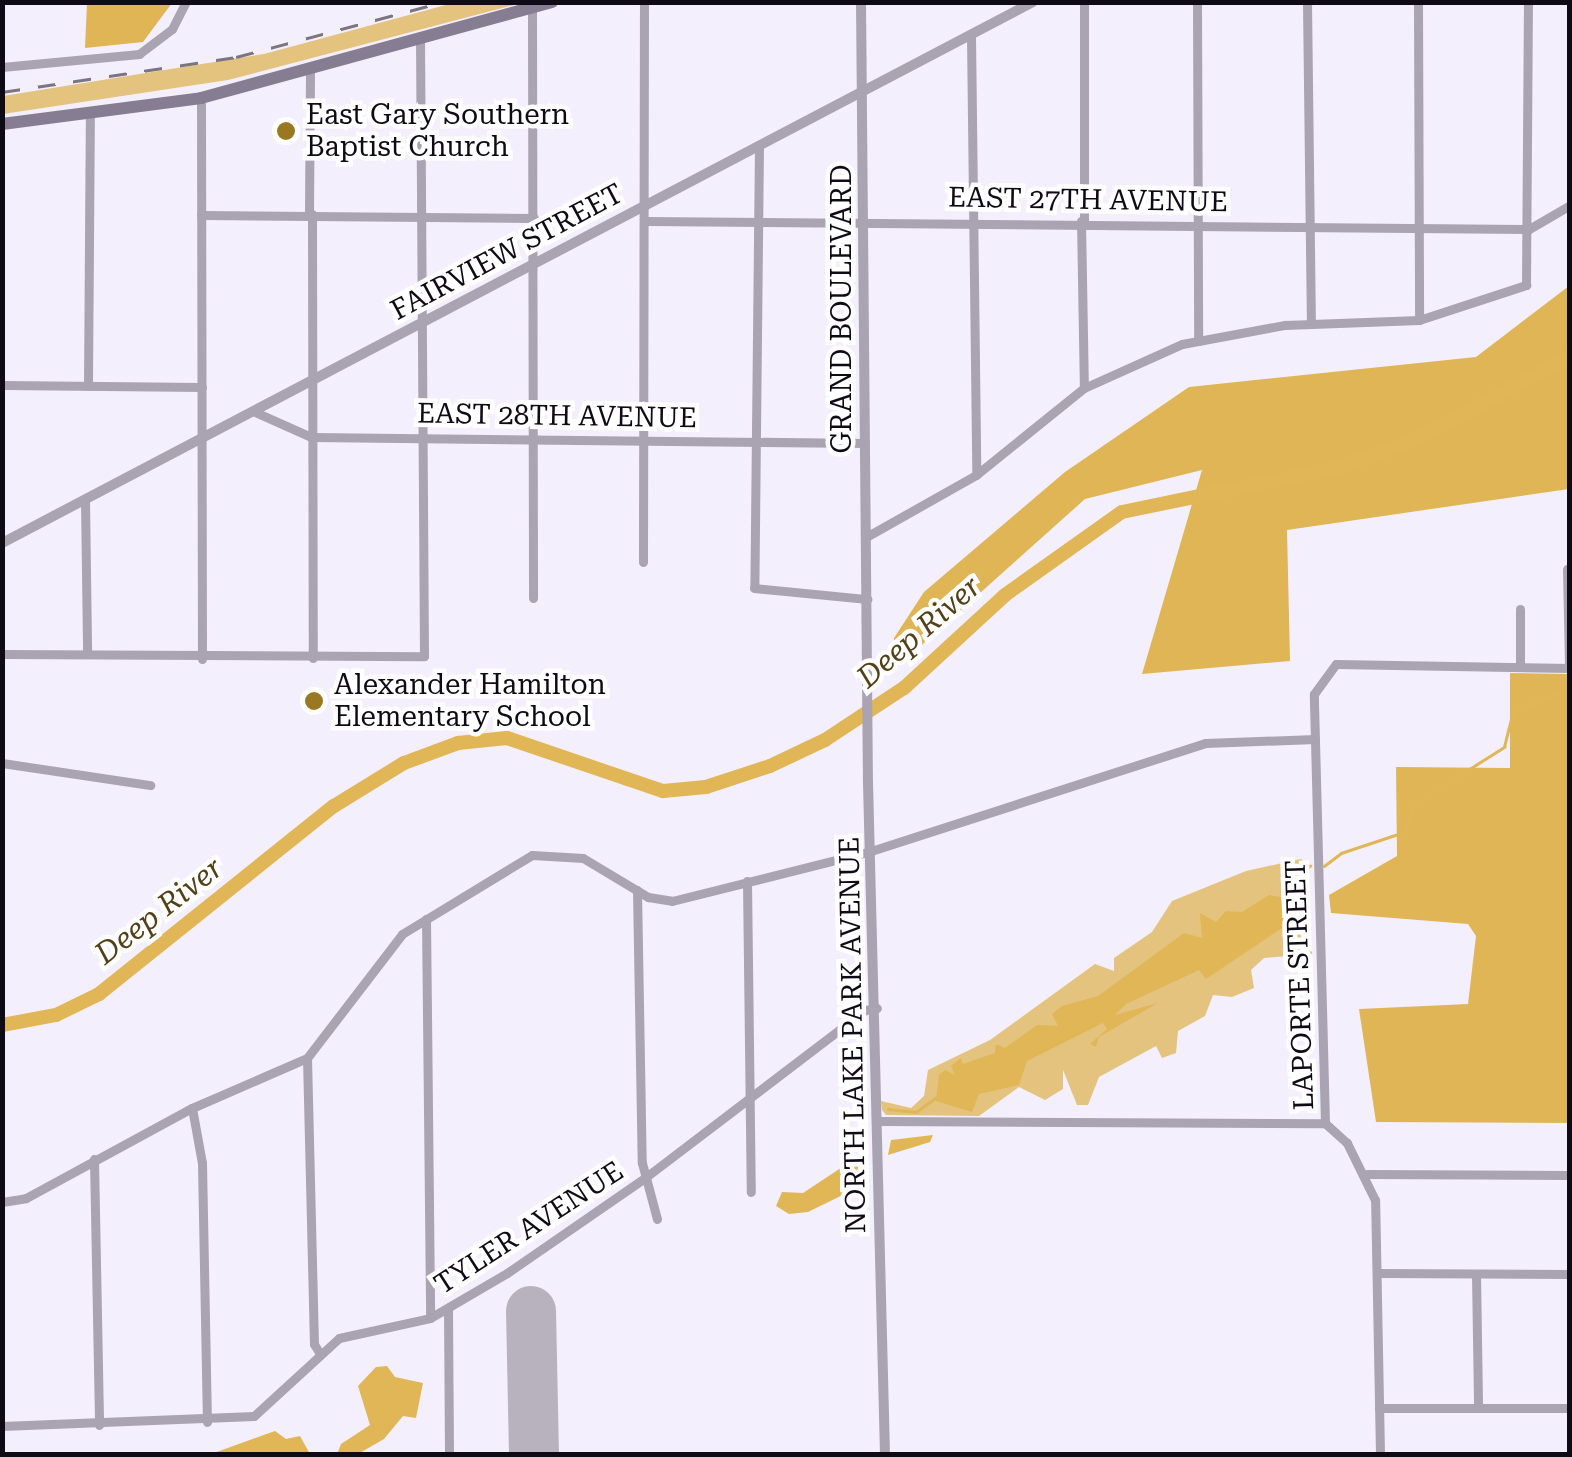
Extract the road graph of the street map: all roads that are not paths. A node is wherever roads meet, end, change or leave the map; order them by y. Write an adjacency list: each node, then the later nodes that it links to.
1 (186, 2): 14 (street)
2 (552, 2): 11 (main road)
3 (644, 2): 21 (street)
4 (862, 2): 16 (street, GRAND BOULEVARD)
5 (1033, 2): 12 (street, FAIRVIEW STREET)
6 (1084, 2): 31 (street)
7 (1198, 2): 32 (street)
8 (1306, 2): 33 (street)
9 (1418, 2): 34 (street)
10 (1528, 2): 35 (street)
11 (532, 9): 13 (main road); 26 (street)
12 (971, 36): 16 (street, FAIRVIEW STREET); 30 (street)
13 (420, 43): 15 (main road); 25 (street)
14 (2, 67)
15 (310, 70): 17 (main road); 23 (street)
16 (862, 94): 20 (street, FAIRVIEW STREET); 28 (street, GRAND BOULEVARD)
17 (200, 98): 18 (main road); 24 (street)
18 (90, 114): 19 (main road); 43 (street)
19 (2, 124)
20 (759, 145): 21 (street, FAIRVIEW STREET); 27 (street)
21 (647, 203): 29 (street); 36 (street, FAIRVIEW STREET)
22 (1570, 205): 35 (street)
23 (310, 214): 24 (street); 25 (street); 41 (street)
24 (201, 215): 44 (street)
25 (425, 216): 26 (street); 39 (street)
26 (534, 218): 36 (street)
27 (755, 220): 28 (street, EAST 27TH AVENUE); 29 (street, EAST 27TH AVENUE); 52 (street)
28 (862, 220): 30 (street, EAST 27TH AVENUE); 53 (street, GRAND BOULEVARD)
29 (647, 221): 51 (street)
30 (974, 221): 31 (street, EAST 27TH AVENUE); 54 (street)
31 (1082, 221): 32 (street, EAST 27TH AVENUE); 45 (street)
32 (1199, 223): 33 (street, EAST 27TH AVENUE); 40 (street)
33 (1308, 225): 34 (street, EAST 27TH AVENUE); 38 (street)
34 (1418, 228): 35 (street, EAST 27TH AVENUE); 37 (street)
35 (1529, 229): 37 (street)
36 (534, 264): 39 (street, FAIRVIEW STREET); 49 (street)
37 (1419, 320): 38 (street)
38 (1311, 322): 40 (street)
39 (424, 323): 41 (street, FAIRVIEW STREET); 48 (street)
40 (1198, 341): 45 (street)
41 (313, 378): 46 (street, FAIRVIEW STREET); 47 (street)
42 (2, 386): 43 (street)
43 (88, 386): 44 (street)
44 (202, 387): 50 (street)
45 (1084, 388): 54 (street)
46 (254, 411): 47 (street, EAST 28TH AVENUE); 50 (street, FAIRVIEW STREET)
47 (311, 437): 48 (street, EAST 28TH AVENUE); 67 (street)
48 (423, 437): 49 (street, EAST 28TH AVENUE); 67 (street)
49 (532, 438): 51 (street, EAST 28TH AVENUE); 60 (street)
50 (202, 439): 55 (street, FAIRVIEW STREET); 66 (street)
51 (643, 439): 52 (street, EAST 28TH AVENUE); 58 (street)
52 (757, 441): 53 (street, EAST 28TH AVENUE); 61 (street)
53 (865, 443): 56 (street, GRAND BOULEVARD)
54 (976, 475): 56 (street)
55 (85, 500): 57 (street, FAIRVIEW STREET); 64 (street)
56 (866, 538): 61 (street, GRAND BOULEVARD)
57 (2, 543)
58 (643, 562)
59 (1567, 570): 69 (street)
60 (533, 598)
61 (868, 598): 63 (street, GRAND BOULEVARD)
62 (1520, 609): 68 (street)
63 (866, 615): 73 (street, NORTH LAKE PARK AVENUE)
64 (87, 652): 65 (street); 66 (street)
65 (2, 654)
66 (202, 658): 67 (street)
67 (312, 658)
68 (1520, 668): 69 (street); 70 (street, LAPORTE STREET)
69 (1569, 668)
70 (1315, 739): 73 (street); 82 (street, LAPORTE STREET)
71 (2, 763): 72 (street)
72 (150, 785)
73 (871, 851): 74 (street); 77 (street, NORTH LAKE PARK AVENUE)
74 (747, 881): 75 (street); 79 (street)
75 (637, 890): 76 (street); 86 (street)
76 (426, 920): 78 (street); 94 (street)
77 (876, 1008): 79 (street, TYLER AVENUE); 81 (street, NORTH LAKE PARK AVENUE)
78 (307, 1058): 80 (street); 95 (street)
79 (752, 1099): 86 (street, TYLER AVENUE); 87 (street)
80 (192, 1108): 83 (street); 99 (street)
81 (879, 1121): 82 (street); 103 (street, NORTH LAKE PARK AVENUE)
82 (1325, 1122): 84 (street, LAPORTE STREET)
83 (94, 1159): 88 (street); 100 (street)
84 (1367, 1174): 85 (street); 90 (street)
85 (1567, 1175)
86 (646, 1177): 89 (street); 93 (street, TYLER AVENUE)
87 (752, 1192)
88 (2, 1202)
89 (656, 1220)
90 (1377, 1273): 91 (street); 96 (street)
91 (1476, 1274): 92 (street); 97 (street)
92 (1570, 1274)
93 (448, 1310): 94 (street, TYLER AVENUE); 102 (street)
94 (430, 1318): 95 (street, TYLER AVENUE)
95 (320, 1354): 99 (street, TYLER AVENUE)
96 (1380, 1408): 97 (street); 104 (street)
97 (1478, 1408): 98 (street)
98 (1570, 1408)
99 (207, 1422): 100 (street, TYLER AVENUE)
100 (99, 1425): 101 (street, TYLER AVENUE)
101 (2, 1426)
102 (449, 1454)
103 (885, 1454)
104 (1380, 1454)

